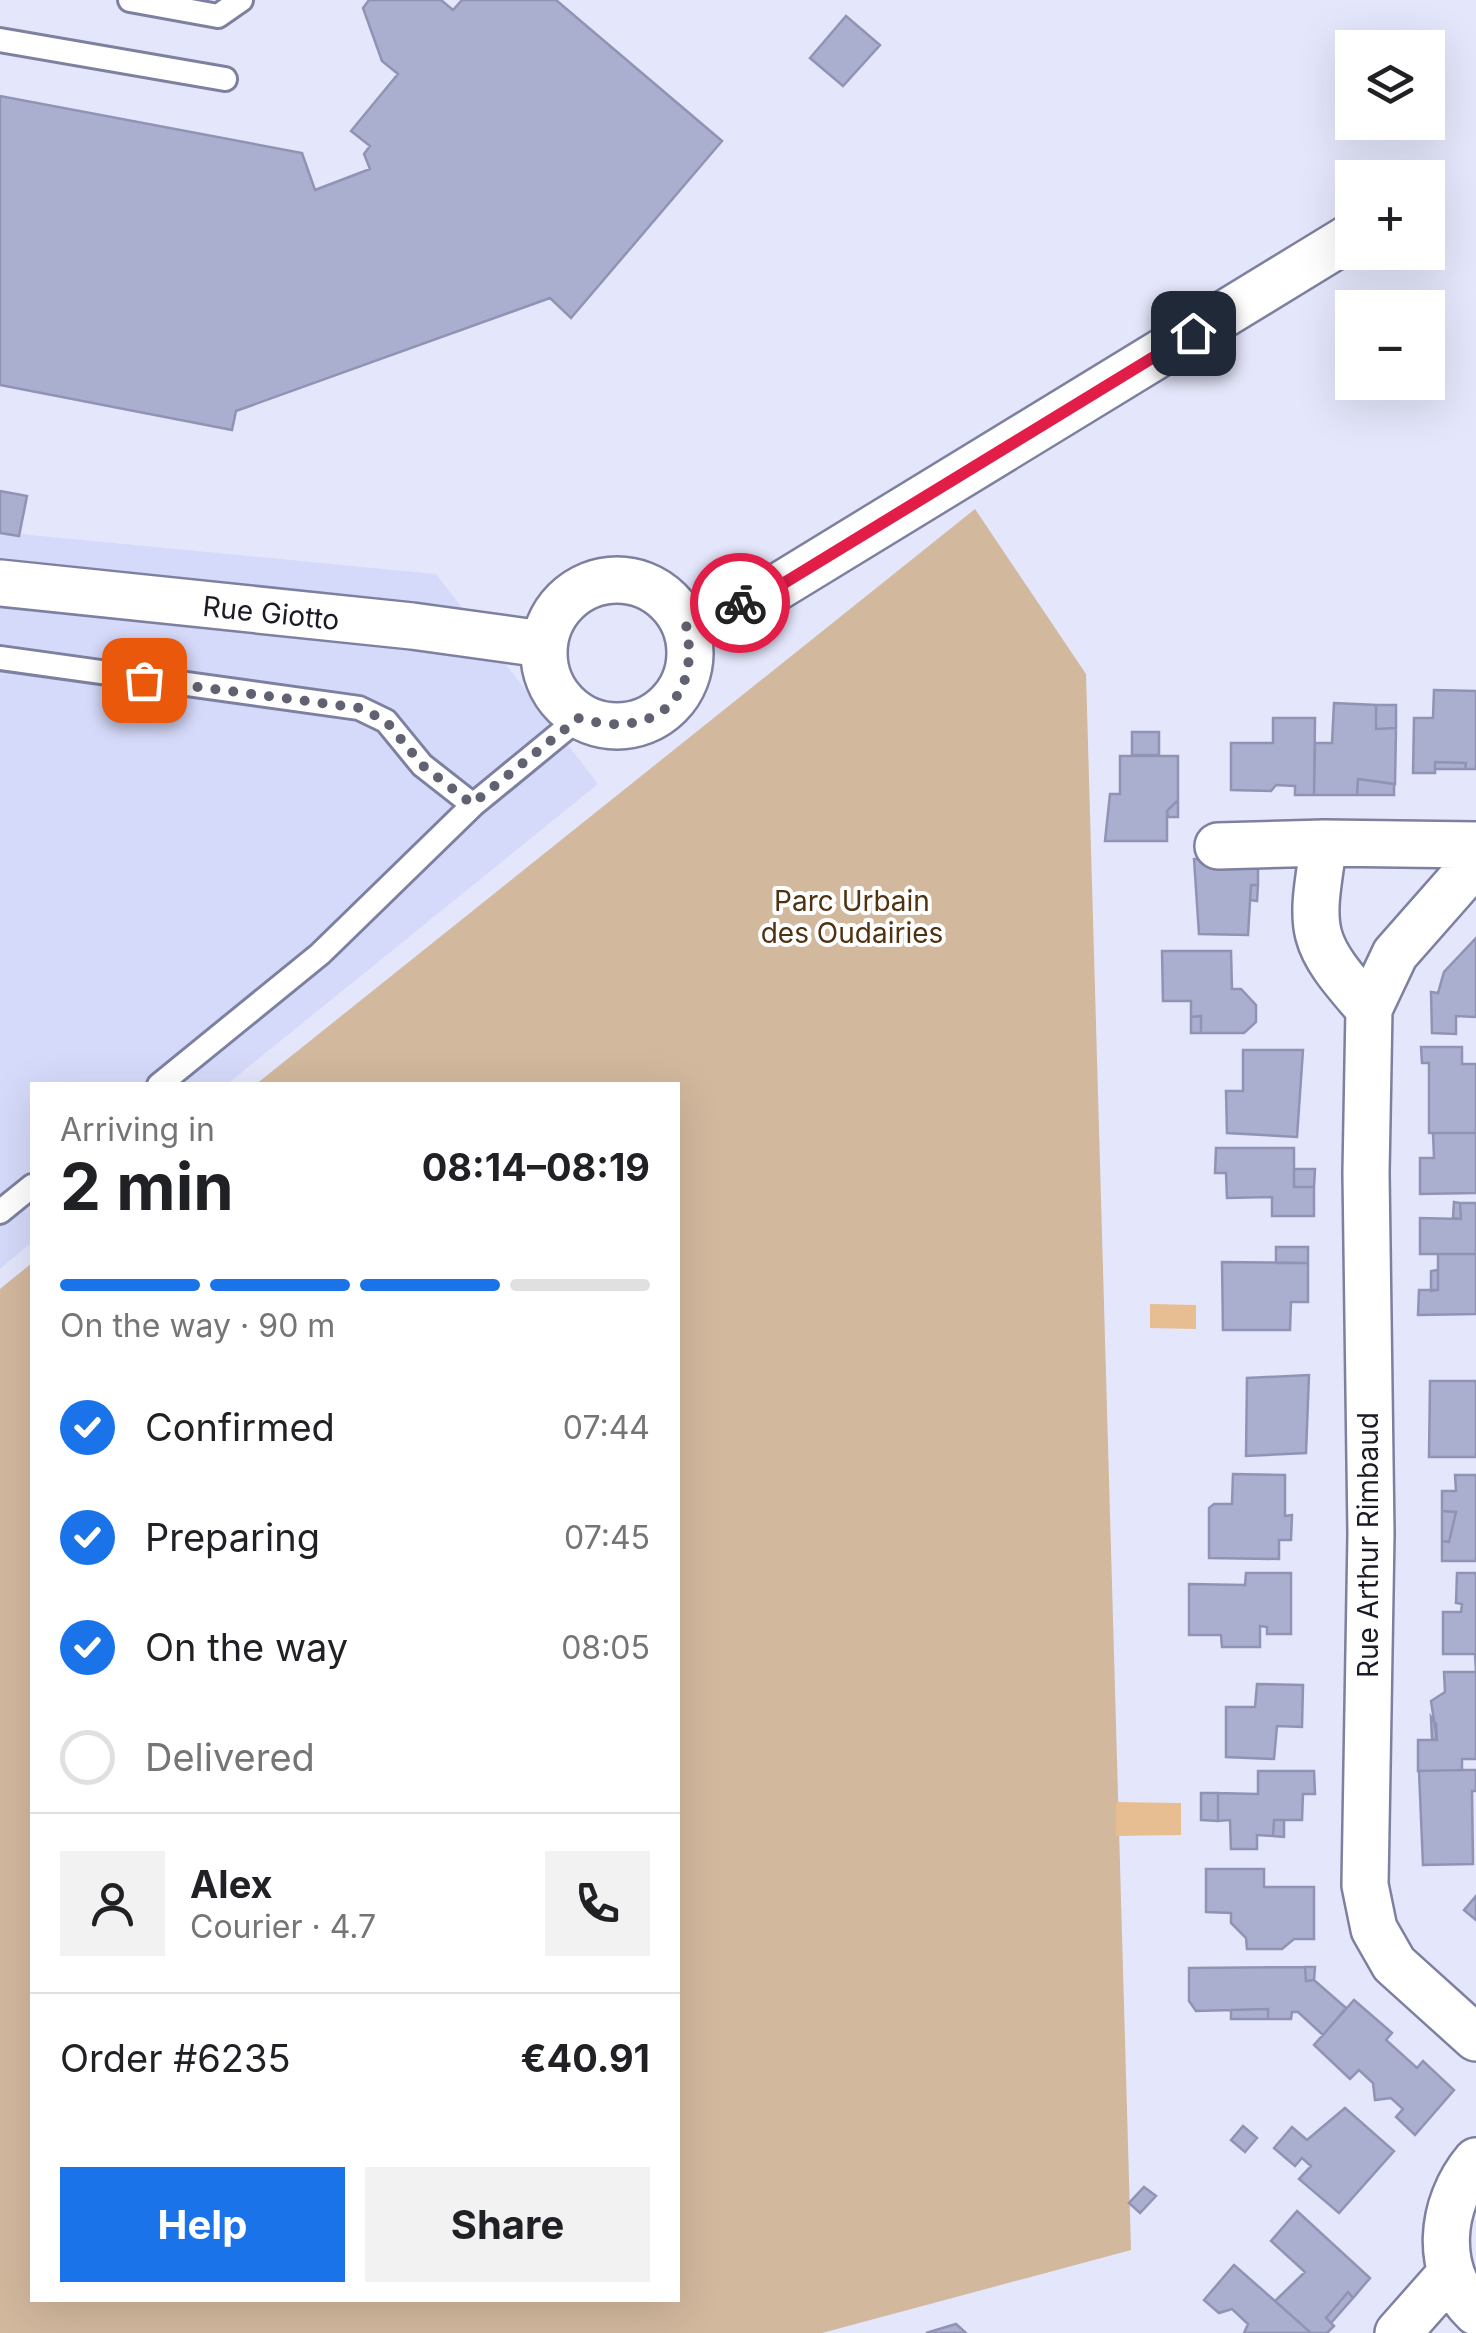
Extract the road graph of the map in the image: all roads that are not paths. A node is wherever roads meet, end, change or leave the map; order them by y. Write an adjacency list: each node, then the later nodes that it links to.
1 (130, 0): 2 (lane)
2 (241, 0)
3 (0, 40): 4 (lane)
4 (225, 79)
5 (1335, 246): 7 (street)
6 (0, 584): 8 (street, Rue Giotto)
7 (686, 625): 8 (street); 10 (street)
8 (542, 644): 10 (street)
9 (0, 658): 11 (lane)
10 (579, 718): 11 (lane)
11 (472, 804): 17 (lane)
12 (1324, 842): 13 (street); 14 (street); 16 (street)
13 (1476, 845)
14 (1218, 846)
15 (1476, 862): 16 (street, Rue Arthur Rimbaud)
16 (1369, 1009): 20 (street, Rue Arthur Rimbaud)
17 (163, 1082)
18 (30, 1188): 19 (lane)
19 (0, 1212)
20 (1476, 2038)
21 (1476, 2160): 22 (street)
22 (1451, 2273): 23 (street); 24 (street)
23 (1476, 2312)
24 (1398, 2333)

